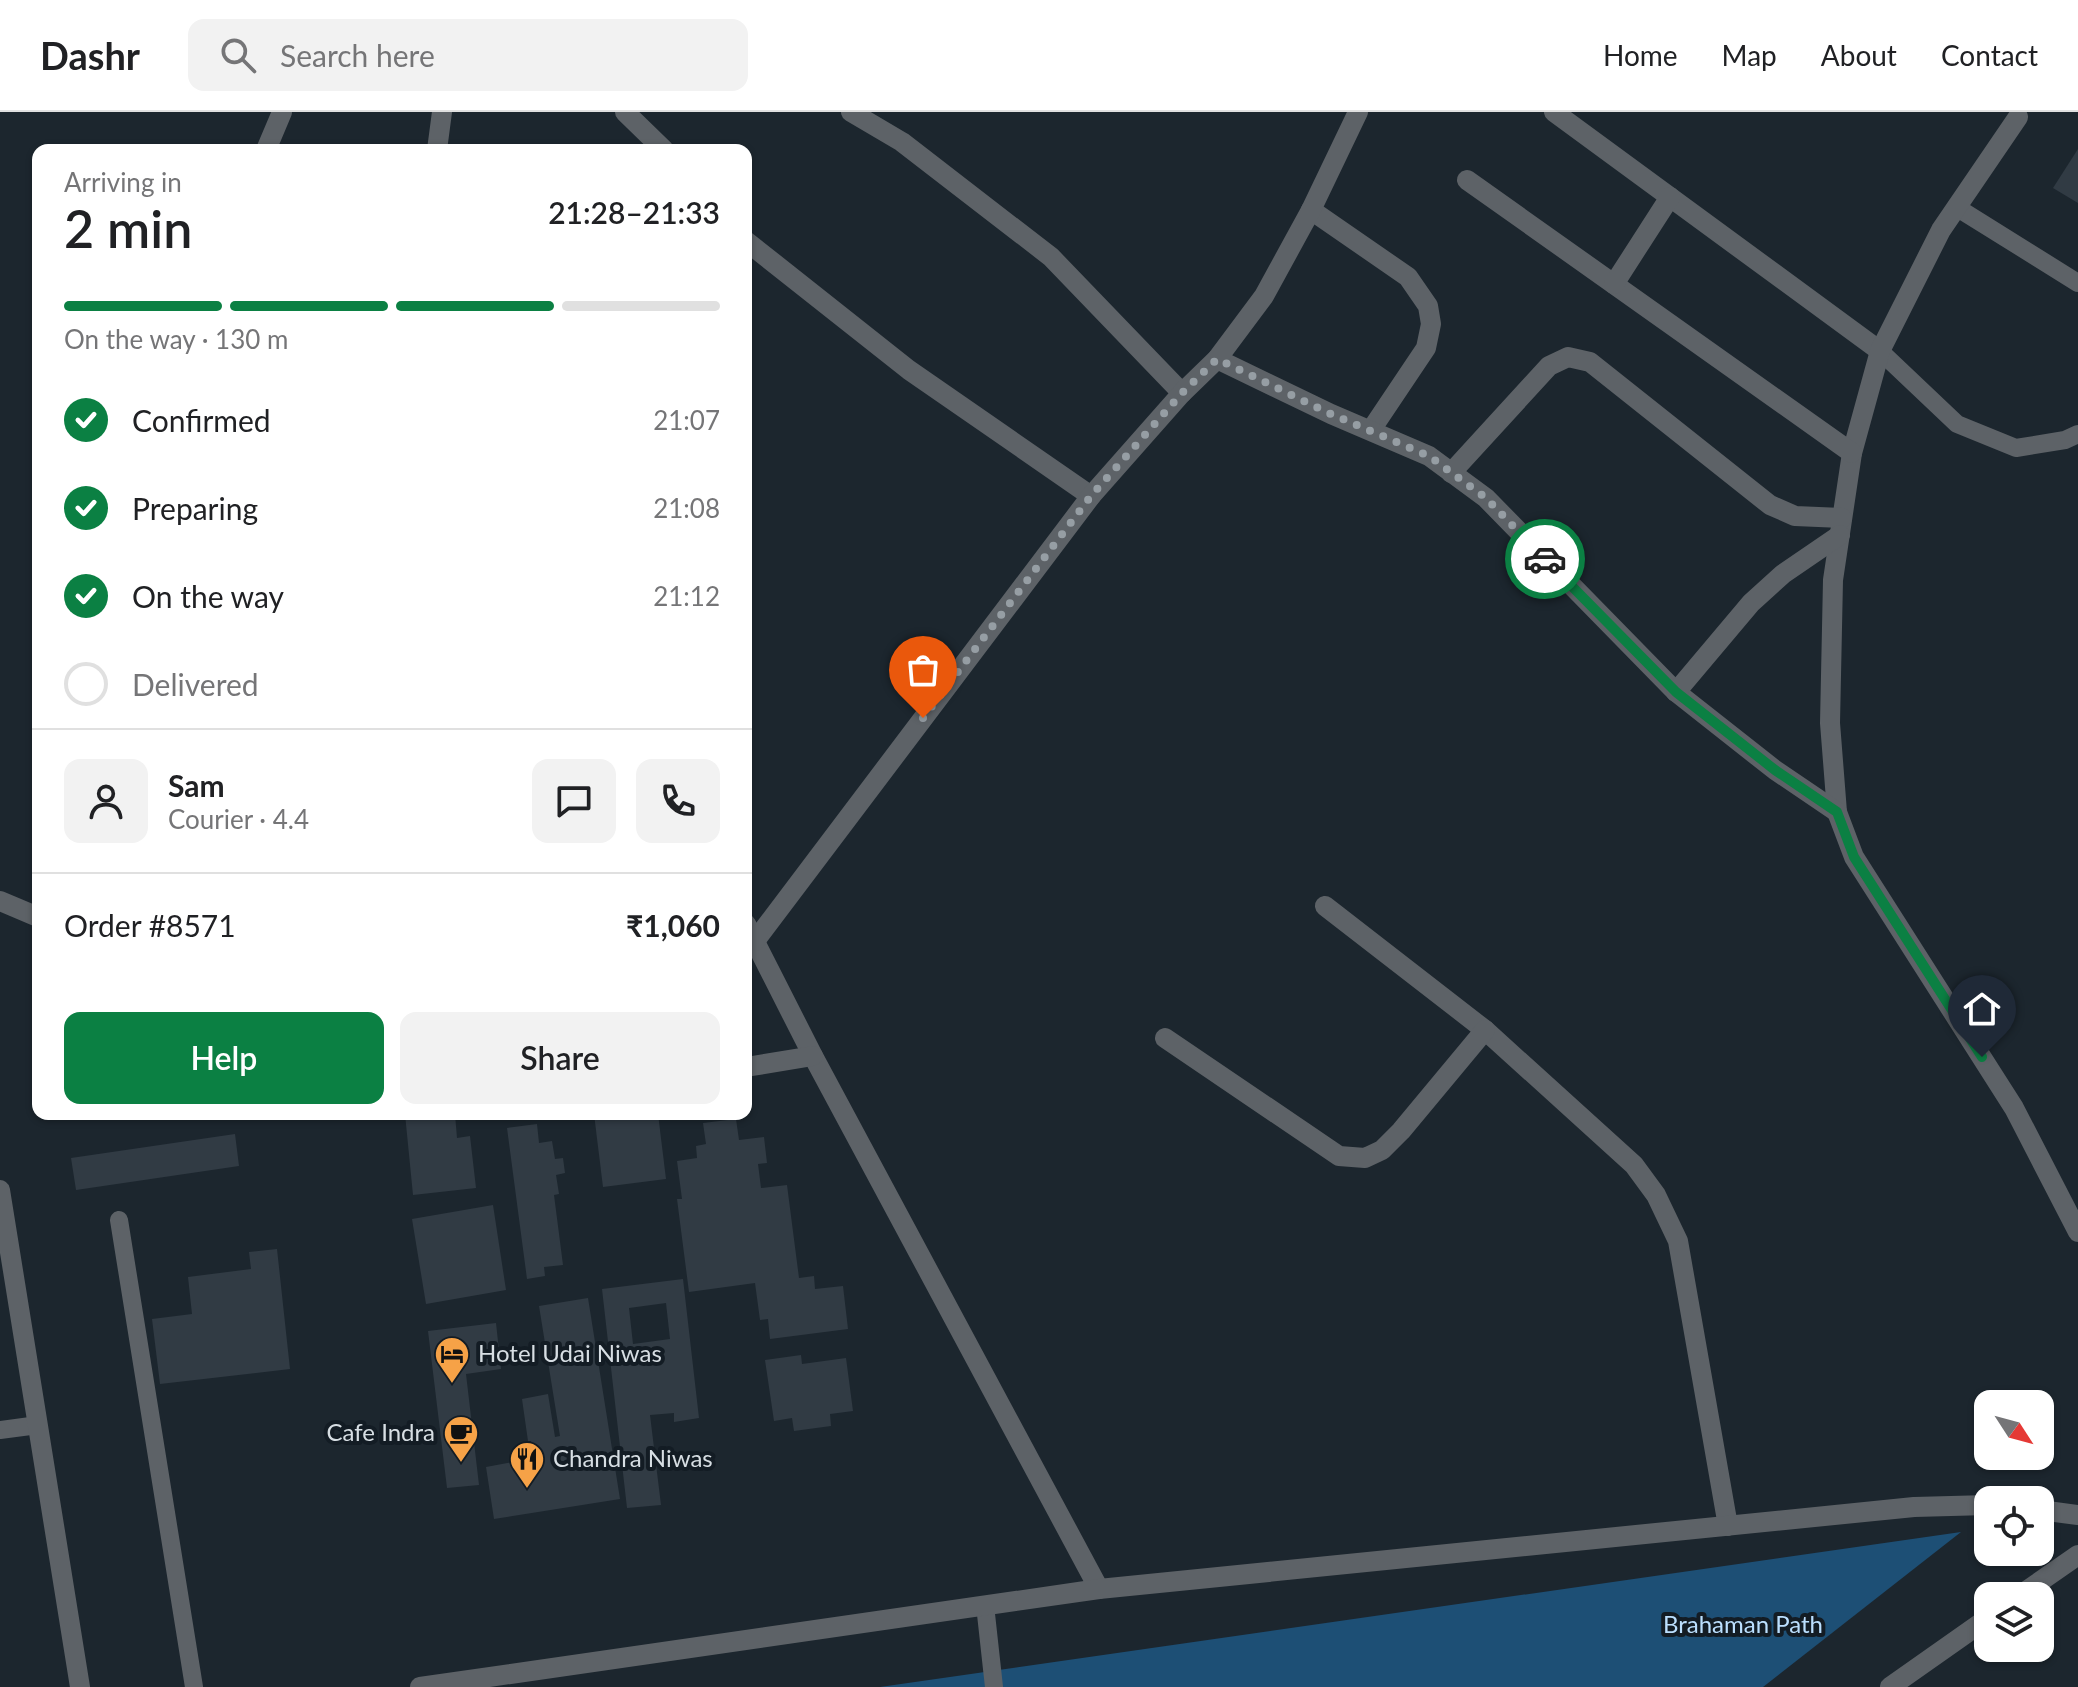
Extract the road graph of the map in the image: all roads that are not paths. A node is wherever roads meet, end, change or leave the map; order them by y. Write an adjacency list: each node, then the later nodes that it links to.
1 (282, 112): 8 (street)
2 (442, 112): 9 (street)
3 (625, 112): 10 (street)
4 (851, 112): 20 (street)
5 (1358, 112): 14 (street)
6 (1554, 112): 12 (street)
7 (2017, 114): 13 (street)
8 (269, 144)
9 (438, 144)
10 (658, 144)
11 (1467, 180): 17 (street)
12 (1670, 197): 17 (street); 18 (street)
13 (1956, 207): 16 (lane); 18 (street)
14 (1311, 210): 19 (street); 21 (street)
15 (752, 246): 25 (street)
16 (2078, 283)
17 (1614, 284): 23 (street)
18 (1880, 351): 22 (lane); 23 (street)
19 (1217, 359): 20 (street); 21 (street)
20 (1182, 393): 25 (street)
21 (1371, 430): 24 (street)
22 (2078, 434)
23 (1852, 453): 26 (street)
24 (1451, 473): 26 (street); 27 (street)
25 (1091, 496): 32 (street)
26 (1841, 526): 27 (street); 28 (street)
27 (1676, 692): 28 (street)
28 (1837, 812): 40 (street)
29 (0, 901): 31 (street)
30 (1325, 906): 34 (street)
31 (32, 914)
32 (752, 929)
33 (752, 936): 36 (street)
34 (1485, 1030): 35 (street); 46 (street)
35 (1165, 1038)
36 (813, 1056): 37 (street); 49 (street)
37 (752, 1066)
38 (0, 1190): 41 (street)
39 (119, 1220): 53 (lane)
40 (2078, 1232)
41 (38, 1425): 42 (lane); 52 (street)
42 (0, 1430)
43 (1974, 1505): 46 (street)
44 (2054, 1512): 45 (street)
45 (2078, 1515)
46 (1728, 1526): 49 (street)
47 (2078, 1555): 48 (street)
48 (2039, 1582)
49 (1099, 1589): 50 (street)
50 (985, 1605): 54 (street); 55 (lane)
51 (1974, 1628): 56 (street)
52 (80, 1687)
53 (194, 1687)
54 (420, 1687)
55 (994, 1687)
56 (1890, 1687)

